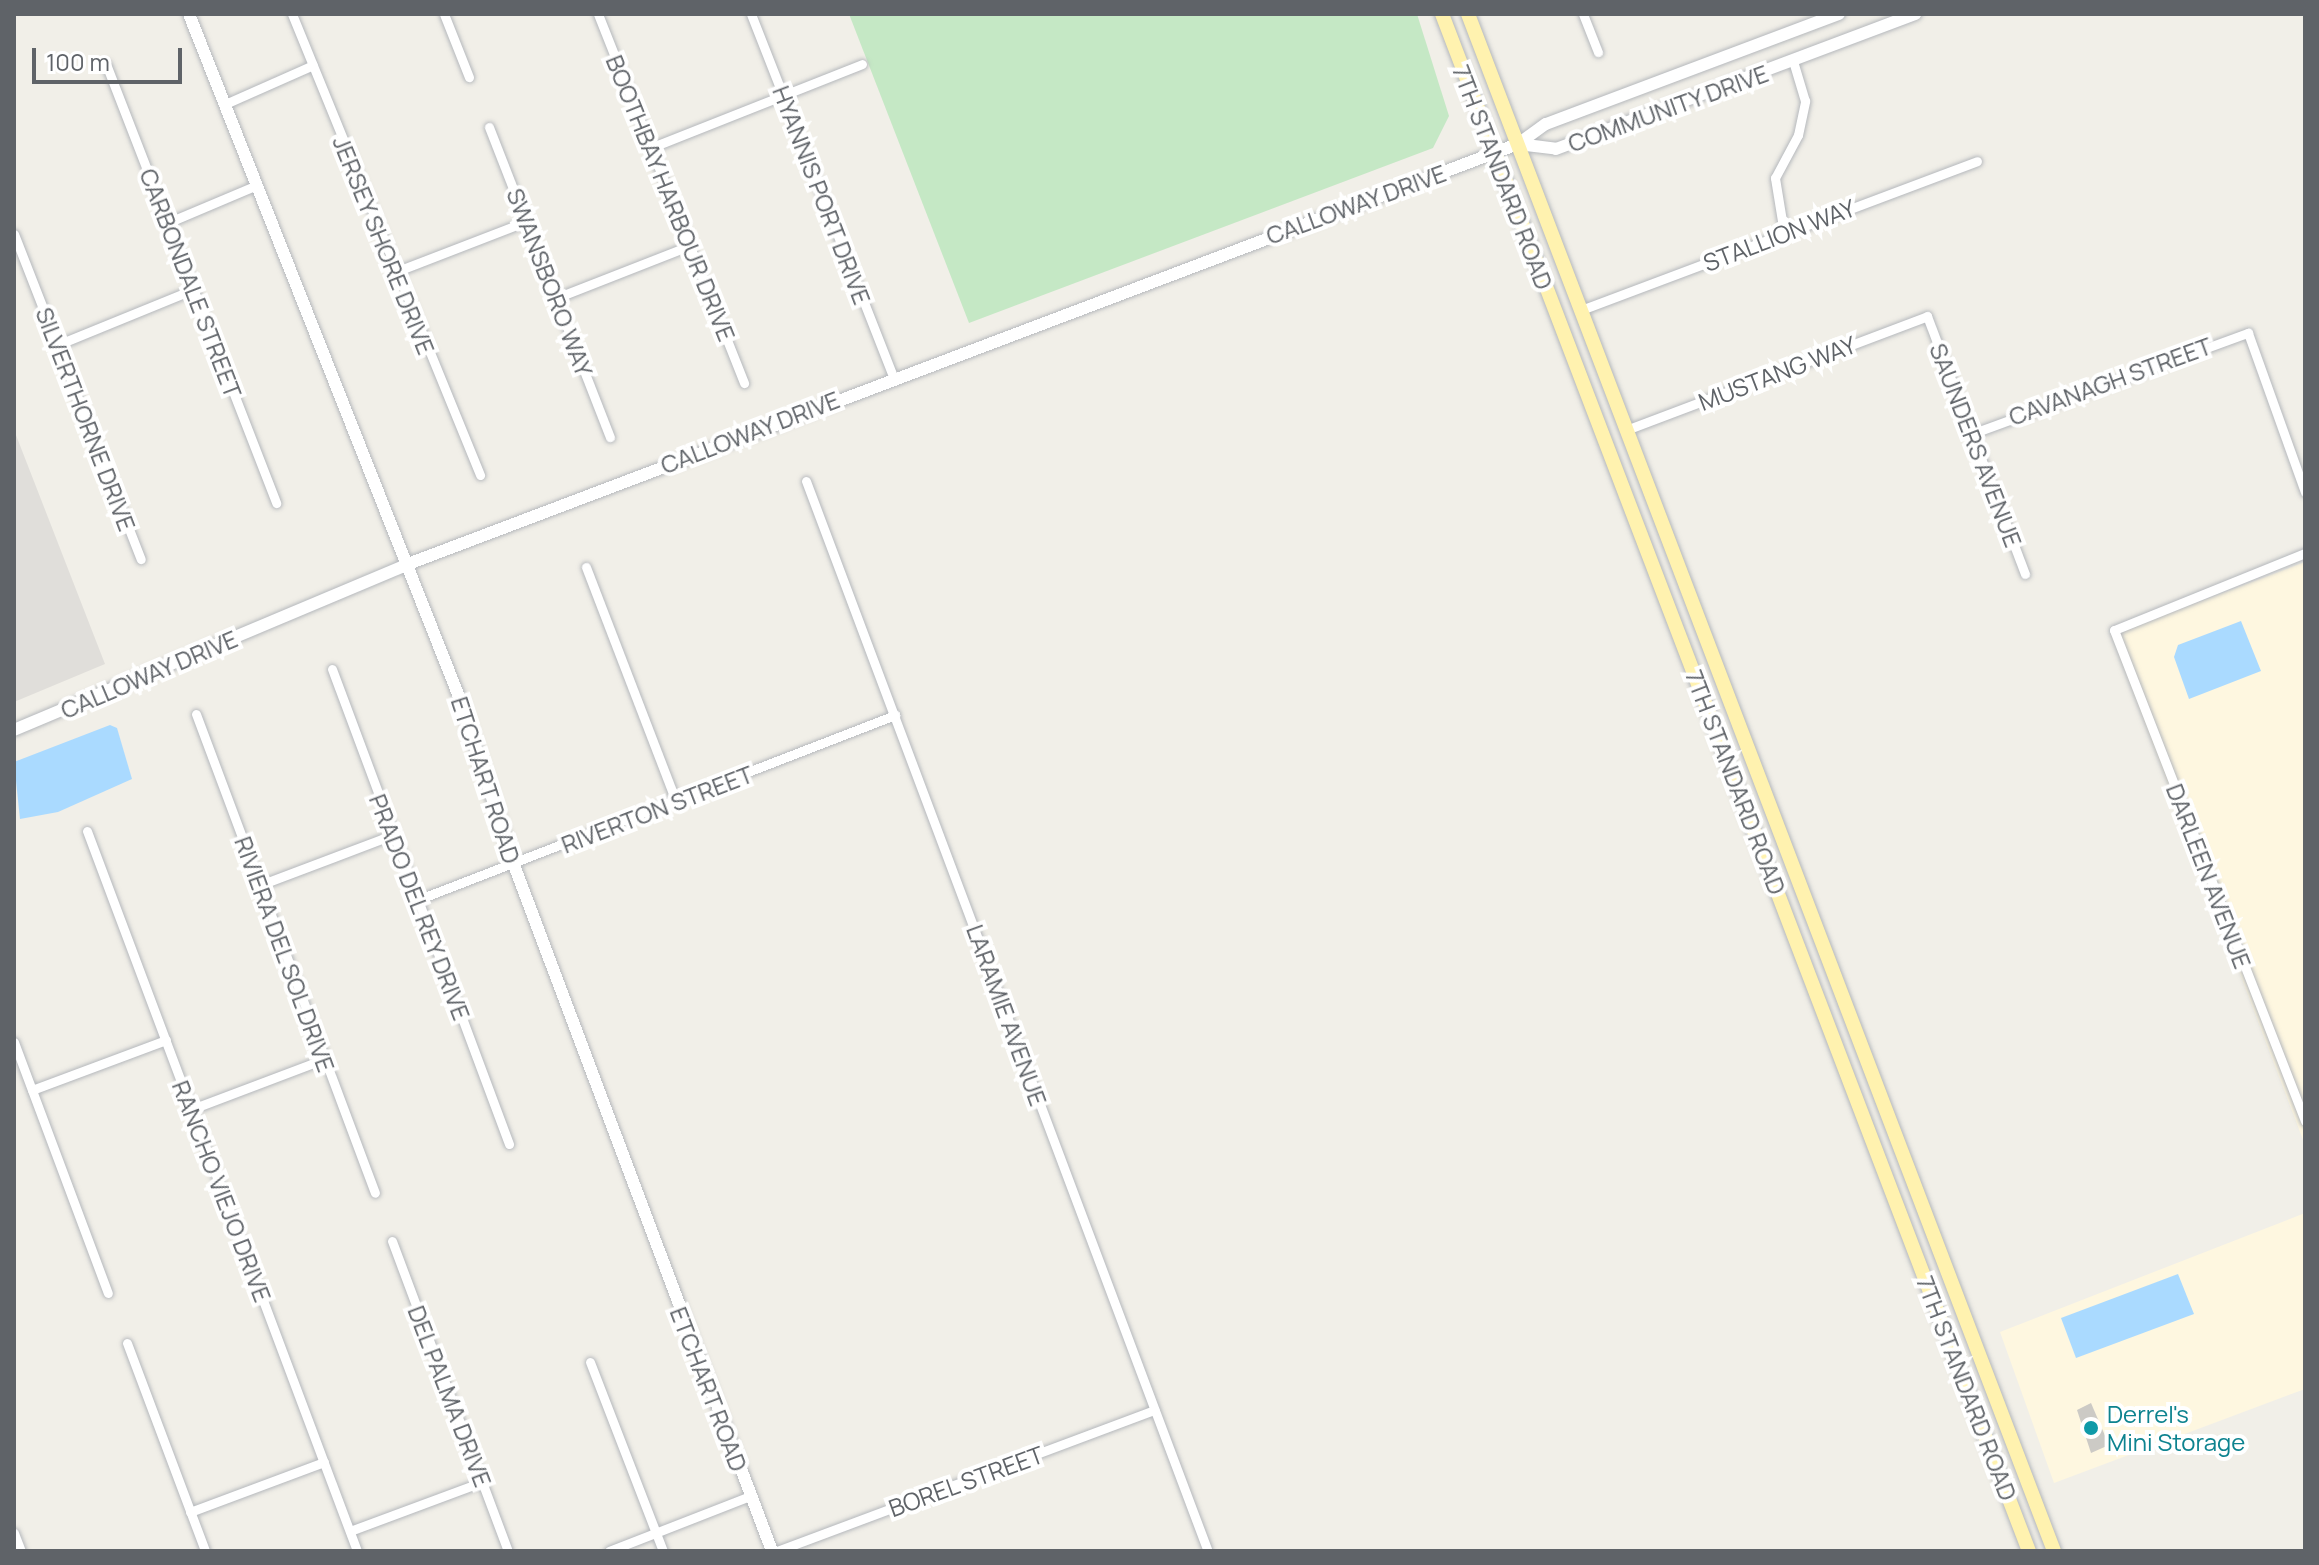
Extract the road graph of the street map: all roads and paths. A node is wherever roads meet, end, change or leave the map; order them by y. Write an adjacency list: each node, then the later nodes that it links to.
1 (189, 14): 18 (street, ETCHART ROAD)
2 (292, 14): 15 (street, JERSEY SHORE DRIVE)
3 (444, 14): 16 (street)
4 (598, 14): 21 (street, BOOTHBAY HARBOUR DRIVE)
5 (751, 14): 17 (street, HYANNIS PORT DRIVE)
6 (1442, 14): 22 (main road, 7TH STANDARD ROAD)
7 (1468, 14): 20 (main road, 7TH STANDARD ROAD)
8 (1583, 14): 11 (street)
9 (1839, 14): 20 (street, COMMUNITY DRIVE)
10 (1916, 14): 12 (street, COMMUNITY DRIVE)
11 (1598, 52)
12 (1793, 61): 20 (street, COMMUNITY DRIVE); 27 (street)
13 (106, 64): 26 (street, CARBONDALE STREET)
14 (862, 64): 17 (street)
15 (313, 65): 18 (street); 31 (street, JERSEY SHORE DRIVE)
16 (469, 77)
17 (783, 95): 21 (street); 37 (street, HYANNIS PORT DRIVE)
18 (225, 104): 24 (street, ETCHART ROAD)
19 (489, 127): 25 (street, SWANSBORO WAY)
20 (1518, 144): 22 (street, CALLOWAY DRIVE); 34 (main road, 7TH STANDARD ROAD)
21 (650, 148): 29 (street, BOOTHBAY HARBOUR DRIVE)
22 (1493, 154): 37 (street, CALLOWAY DRIVE); 89 (main road, 7TH STANDARD ROAD)
23 (1977, 161): 27 (street, STALLION WAY)
24 (257, 185): 26 (street); 48 (street, ETCHART ROAD)
25 (527, 221): 31 (street); 33 (street, SWANSBORO WAY)
26 (167, 223): 32 (street, CARBONDALE STREET)
27 (1784, 233): 34 (street, STALLION WAY)
28 (14, 234): 30 (street, SILVERTHORNE DRIVE)
29 (689, 246): 33 (street); 38 (street, BOOTHBAY HARBOUR DRIVE)
30 (17, 250): 36 (street, SILVERTHORNE DRIVE)
31 (395, 272): 42 (street, JERSEY SHORE DRIVE)
32 (192, 290): 36 (street); 45 (street, CARBONDALE STREET)
33 (556, 298): 41 (street, SWANSBORO WAY)
34 (1581, 310): 39 (main road, 7TH STANDARD ROAD)
35 (1927, 316): 39 (street, MUSTANG WAY); 40 (street, SAUNDERS AVENUE)
36 (57, 345): 47 (street, SILVERTHORNE DRIVE)
37 (893, 376): 48 (street, CALLOWAY DRIVE)
38 (744, 383)
39 (1626, 430): 90 (main road, 7TH STANDARD ROAD)
40 (1974, 433): 44 (street, CAVANAGH STREET); 50 (street, SAUNDERS AVENUE)
41 (610, 437)
42 (480, 475)
43 (806, 481): 53 (street, LARAMIE AVENUE)
44 (2305, 492)
45 (276, 503)
46 (2305, 553): 66 (street, DARLEEN AVENUE)
47 (141, 559)
48 (408, 564): 54 (street, CALLOWAY DRIVE); 58 (street, ETCHART ROAD)
49 (586, 567): 55 (street)
50 (2025, 574)
51 (332, 669): 57 (street, PRADO DEL REY DRIVE)
52 (196, 714): 59 (street, RIVIERA DEL SOL DRIVE)
53 (895, 715): 55 (street, RIVERTON STREET); 73 (street, LARAMIE AVENUE)
54 (14, 730)
55 (676, 802): 58 (street, RIVERTON STREET)
56 (87, 831): 61 (street, RANCHO VIEJO DRIVE)
57 (392, 835): 59 (street); 60 (street, PRADO DEL REY DRIVE)
58 (514, 865): 60 (street, RIVERTON STREET); 76 (street, ETCHART ROAD)
59 (260, 885): 63 (street, RIVIERA DEL SOL DRIVE)
60 (417, 900): 67 (street, PRADO DEL REY DRIVE)
61 (166, 1040): 64 (street); 65 (street, RANCHO VIEJO DRIVE)
62 (14, 1042): 64 (street)
63 (324, 1059): 65 (street); 68 (street, RIVIERA DEL SOL DRIVE)
64 (32, 1090): 70 (street)
65 (192, 1109): 74 (street, RANCHO VIEJO DRIVE)
66 (2305, 1121)
67 (509, 1144)
68 (375, 1193)
69 (392, 1241): 75 (street, DEL PALMA DRIVE)
70 (108, 1293)
71 (127, 1343): 77 (street)
72 (590, 1362): 79 (street)
73 (1154, 1410): 81 (street, LARAMIE AVENUE); 88 (street, BOREL STREET)
74 (324, 1462): 77 (street); 78 (street, RANCHO VIEJO DRIVE)
75 (482, 1482): 78 (street); 85 (street, DEL PALMA DRIVE)
76 (750, 1496): 79 (street); 88 (street, ETCHART ROAD)
77 (190, 1512): 83 (street)
78 (350, 1531): 84 (street, RANCHO VIEJO DRIVE)
79 (656, 1532): 86 (street); 87 (street)
80 (14, 1533): 82 (street)
81 (1207, 1549)
82 (21, 1551)
83 (205, 1551)
84 (357, 1551)
85 (508, 1551)
86 (609, 1551)
87 (663, 1551)
88 (774, 1551)
89 (2029, 1551)
90 (2054, 1551)

